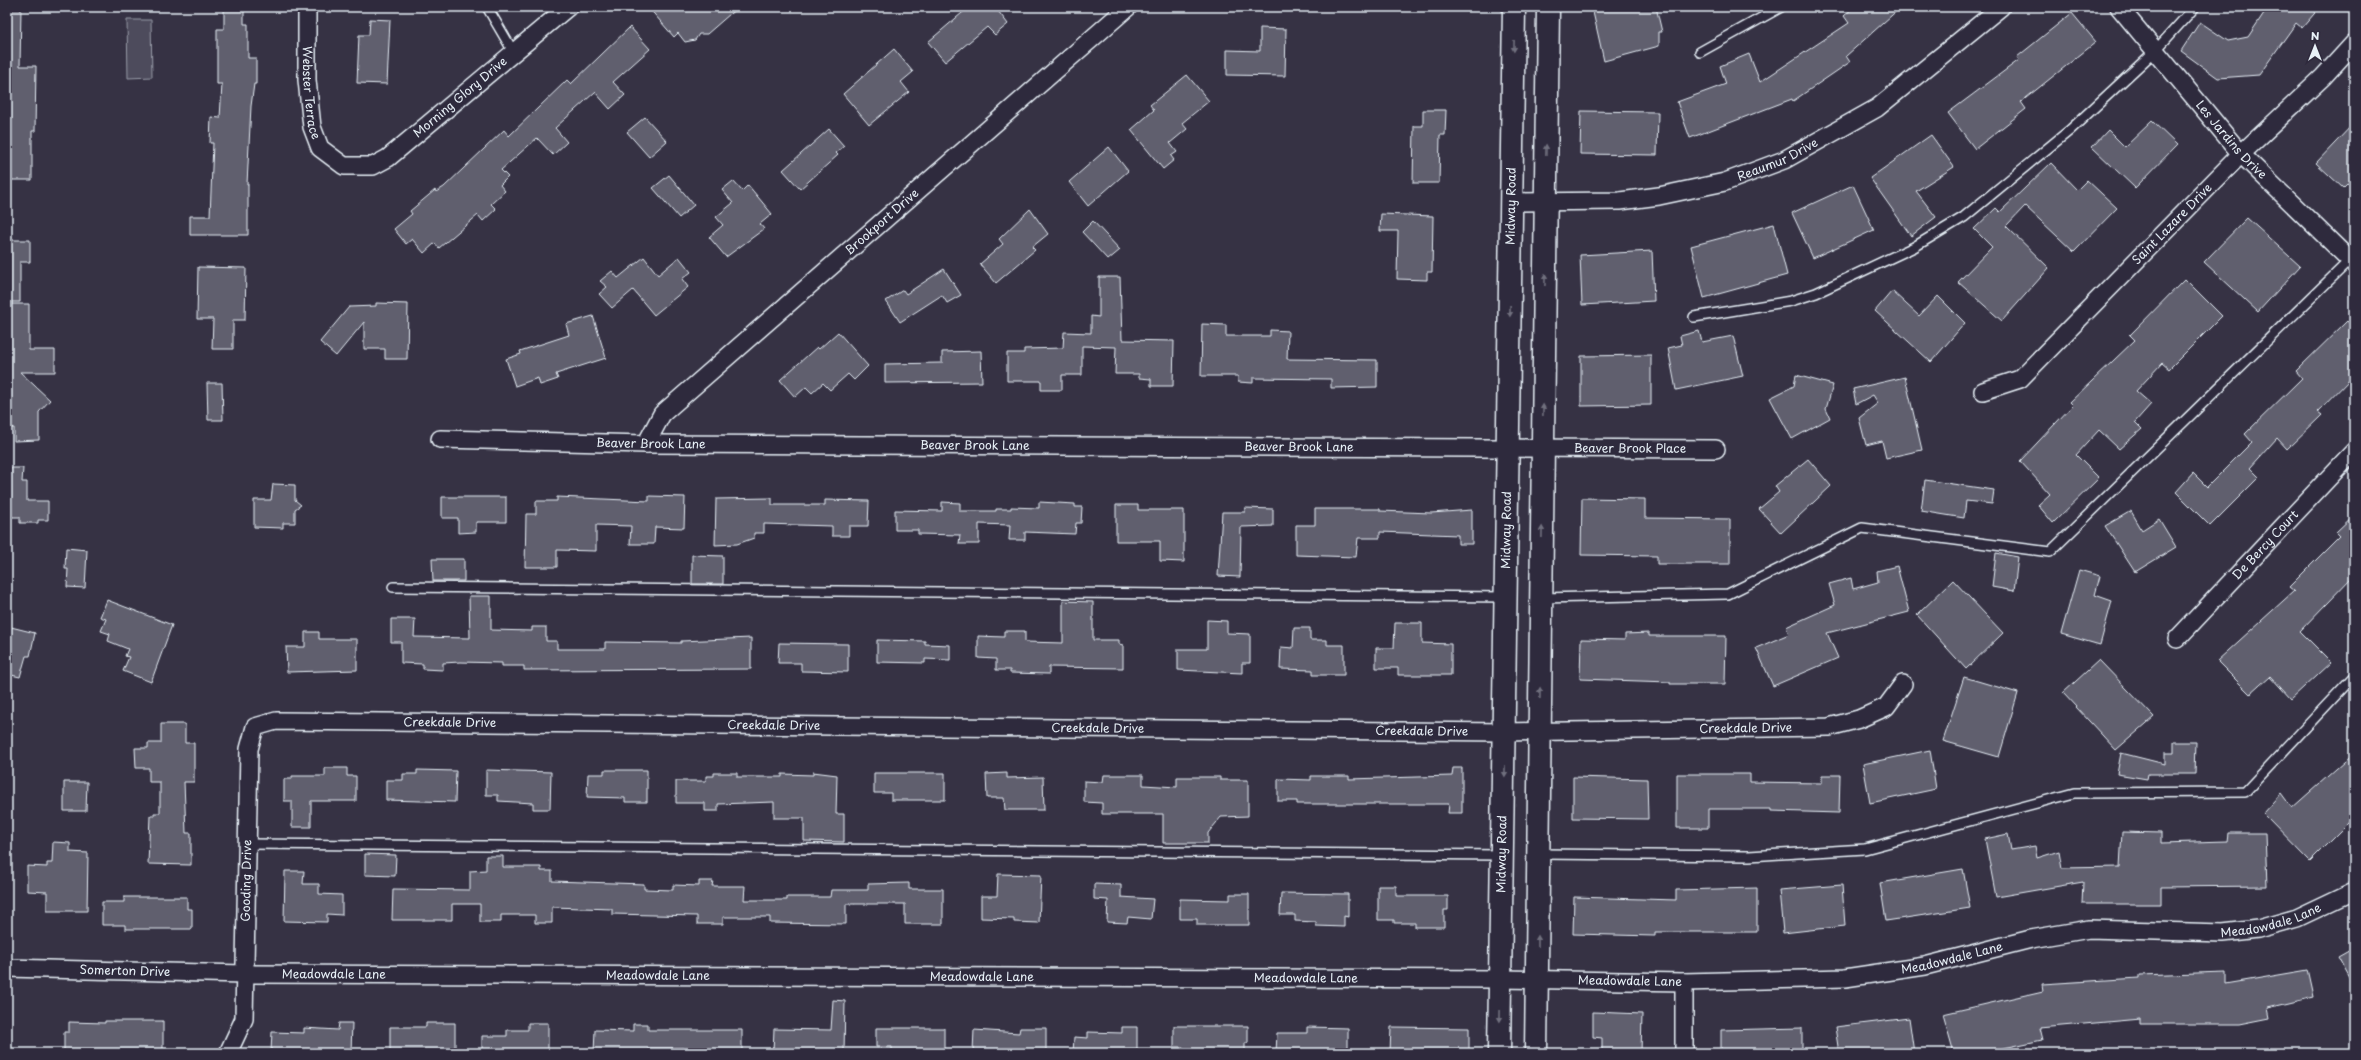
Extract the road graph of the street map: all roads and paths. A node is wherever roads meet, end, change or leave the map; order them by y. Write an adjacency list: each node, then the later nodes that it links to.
1 (307, 7): 16 (street, Webster Terrace)
2 (487, 7): 13 (lane)
3 (568, 7): 13 (street, Morning Glory Drive)
4 (1128, 7): 23 (street, Brookport Drive)
5 (1514, 7): 17 (main road, Midway Road, one-way to 17)
6 (1548, 7): 18 (main road, one-way to 6)
7 (1781, 7): 14 (lane)
8 (2001, 7): 18 (street, Reaumur Drive)
9 (2119, 7): 12 (street, Les Jardins Drive)
10 (2195, 7): 12 (lane)
11 (2354, 43): 15 (street, Saint Lazare Drive)
12 (2155, 51): 15 (street, Les Jardins Drive); 20 (lane)
13 (514, 52): 16 (street, Morning Glory Drive)
14 (1700, 52)
15 (2242, 154): 19 (street, Les Jardins Drive); 21 (street, Saint Lazare Drive)
16 (344, 166)
17 (1512, 202): 18 (street, Reaumur Drive); 24 (main road, Midway Road, one-way to 24)
18 (1546, 203): 25 (main road, one-way to 18)
19 (2352, 262): 30 (lane)
20 (1694, 317)
21 (1983, 391)
22 (440, 438): 23 (street, Beaver Brook Lane)
23 (646, 444): 24 (street, Beaver Brook Lane)
24 (1509, 449): 25 (street, Beaver Brook Lane); 29 (main road, Midway Road)
25 (1543, 449): 26 (street, Beaver Brook Place); 30 (main road, one-way to 25)
26 (1716, 449)
27 (2354, 451): 31 (street, De Bercy Court)
28 (393, 587): 29 (lane)
29 (1507, 597): 35 (main road, Midway Road)
30 (1541, 598): 36 (main road, one-way to 30)
31 (2177, 639)
32 (2354, 676): 38 (lane)
33 (1903, 684): 36 (street, Creekdale Drive)
34 (276, 721): 35 (street, Creekdale Drive); 37 (street, Gooding Drive)
35 (1505, 732): 36 (street, Creekdale Drive); 39 (main road, Midway Road, one-way to 39)
36 (1540, 732): 38 (main road)
37 (247, 844): 39 (lane); 42 (street, Gooding Drive)
38 (1539, 854): 44 (main road, one-way to 38)
39 (1503, 855): 43 (main road, Midway Road)
40 (2354, 891): 45 (street, Meadowdale Lane)
41 (7, 968): 42 (street, Somerton Drive)
42 (244, 974): 43 (street, Meadowdale Lane); 46 (street, Gooding Drive)
43 (1501, 979): 44 (street, Meadowdale Lane); 47 (main road, Midway Road, one-way to 47)
44 (1538, 980): 45 (street, Meadowdale Lane); 48 (main road)
45 (1684, 982): 49 (street)
46 (228, 1053)
47 (1499, 1053)
48 (1536, 1053)
49 (1684, 1053)

